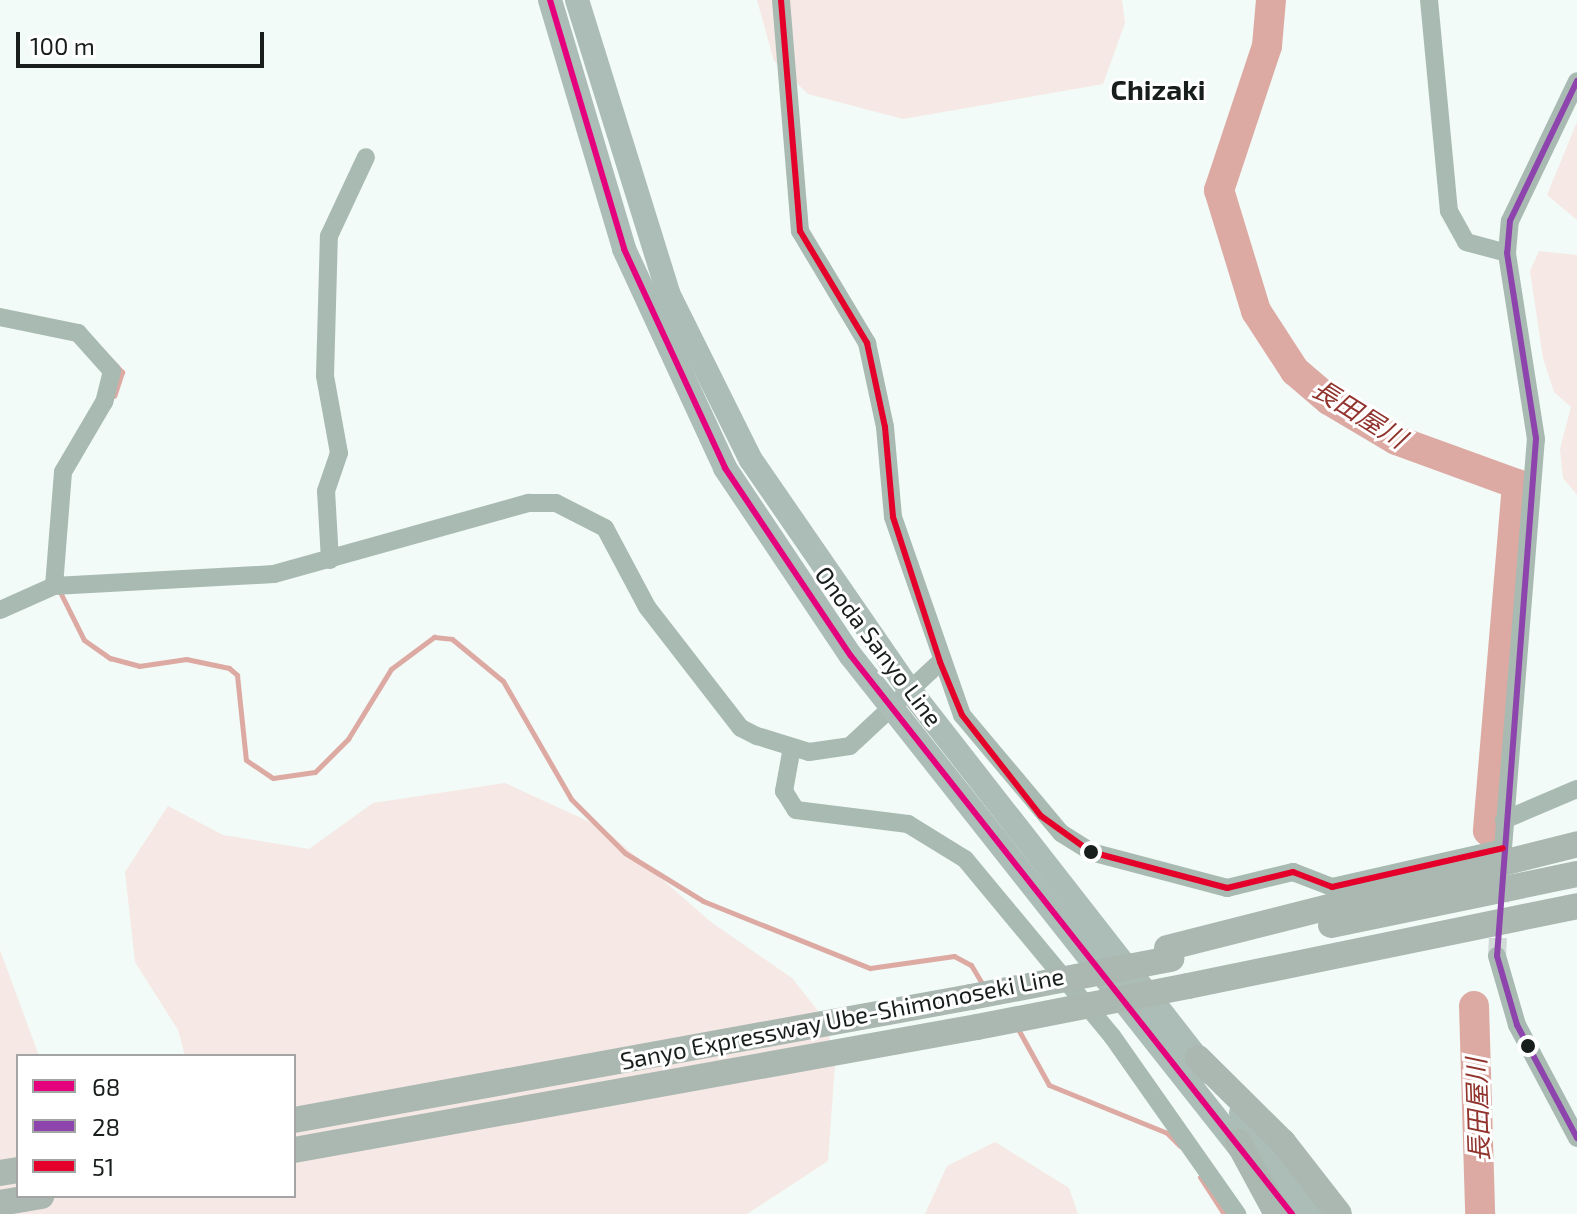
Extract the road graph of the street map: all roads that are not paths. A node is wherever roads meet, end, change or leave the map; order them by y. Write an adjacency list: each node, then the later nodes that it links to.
1 (1429, 0): 7 (street)
2 (582, 1): 4 (main road); 13 (main road, Onoda Sanyo Line)
3 (782, 2): 12 (street)
4 (551, 5): 13 (main road, Onoda Sanyo Line)
5 (1577, 81): 7 (street)
6 (366, 157): 9 (street)
7 (1507, 253): 16 (street)
8 (0, 317): 10 (street)
9 (330, 560): 10 (street); 14 (street)
10 (54, 586): 11 (street)
11 (2, 605)
12 (940, 662): 13 (street); 16 (street)
13 (905, 700): 14 (street); 22 (main road, Onoda Sanyo Line); 25 (main road, Onoda Sanyo Line)
14 (792, 747): 29 (street)
15 (1577, 789): 16 (street)
16 (1504, 820)
17 (1577, 844): 20 (highway)
18 (1577, 874): 20 (highway)
19 (1577, 909): 26 (highway, Sanyo Expressway Ube-Shimonoseki Line, bridge)
20 (1169, 953): 23 (highway, Sanyo Expressway Ube-Shimonoseki Line, bridge)
21 (1497, 956): 24 (street)
22 (1198, 1058): 32 (main road, Onoda Sanyo Line); 33 (highway)
23 (296, 1120)
24 (1577, 1138)
25 (1238, 1142): 30 (highway); 31 (main road, Onoda Sanyo Line)
26 (296, 1150)
27 (29, 1198): 28 (highway)
28 (0, 1203)
29 (1237, 1214)
30 (1277, 1214)
31 (1292, 1214)
32 (1319, 1214)
33 (1339, 1214)

